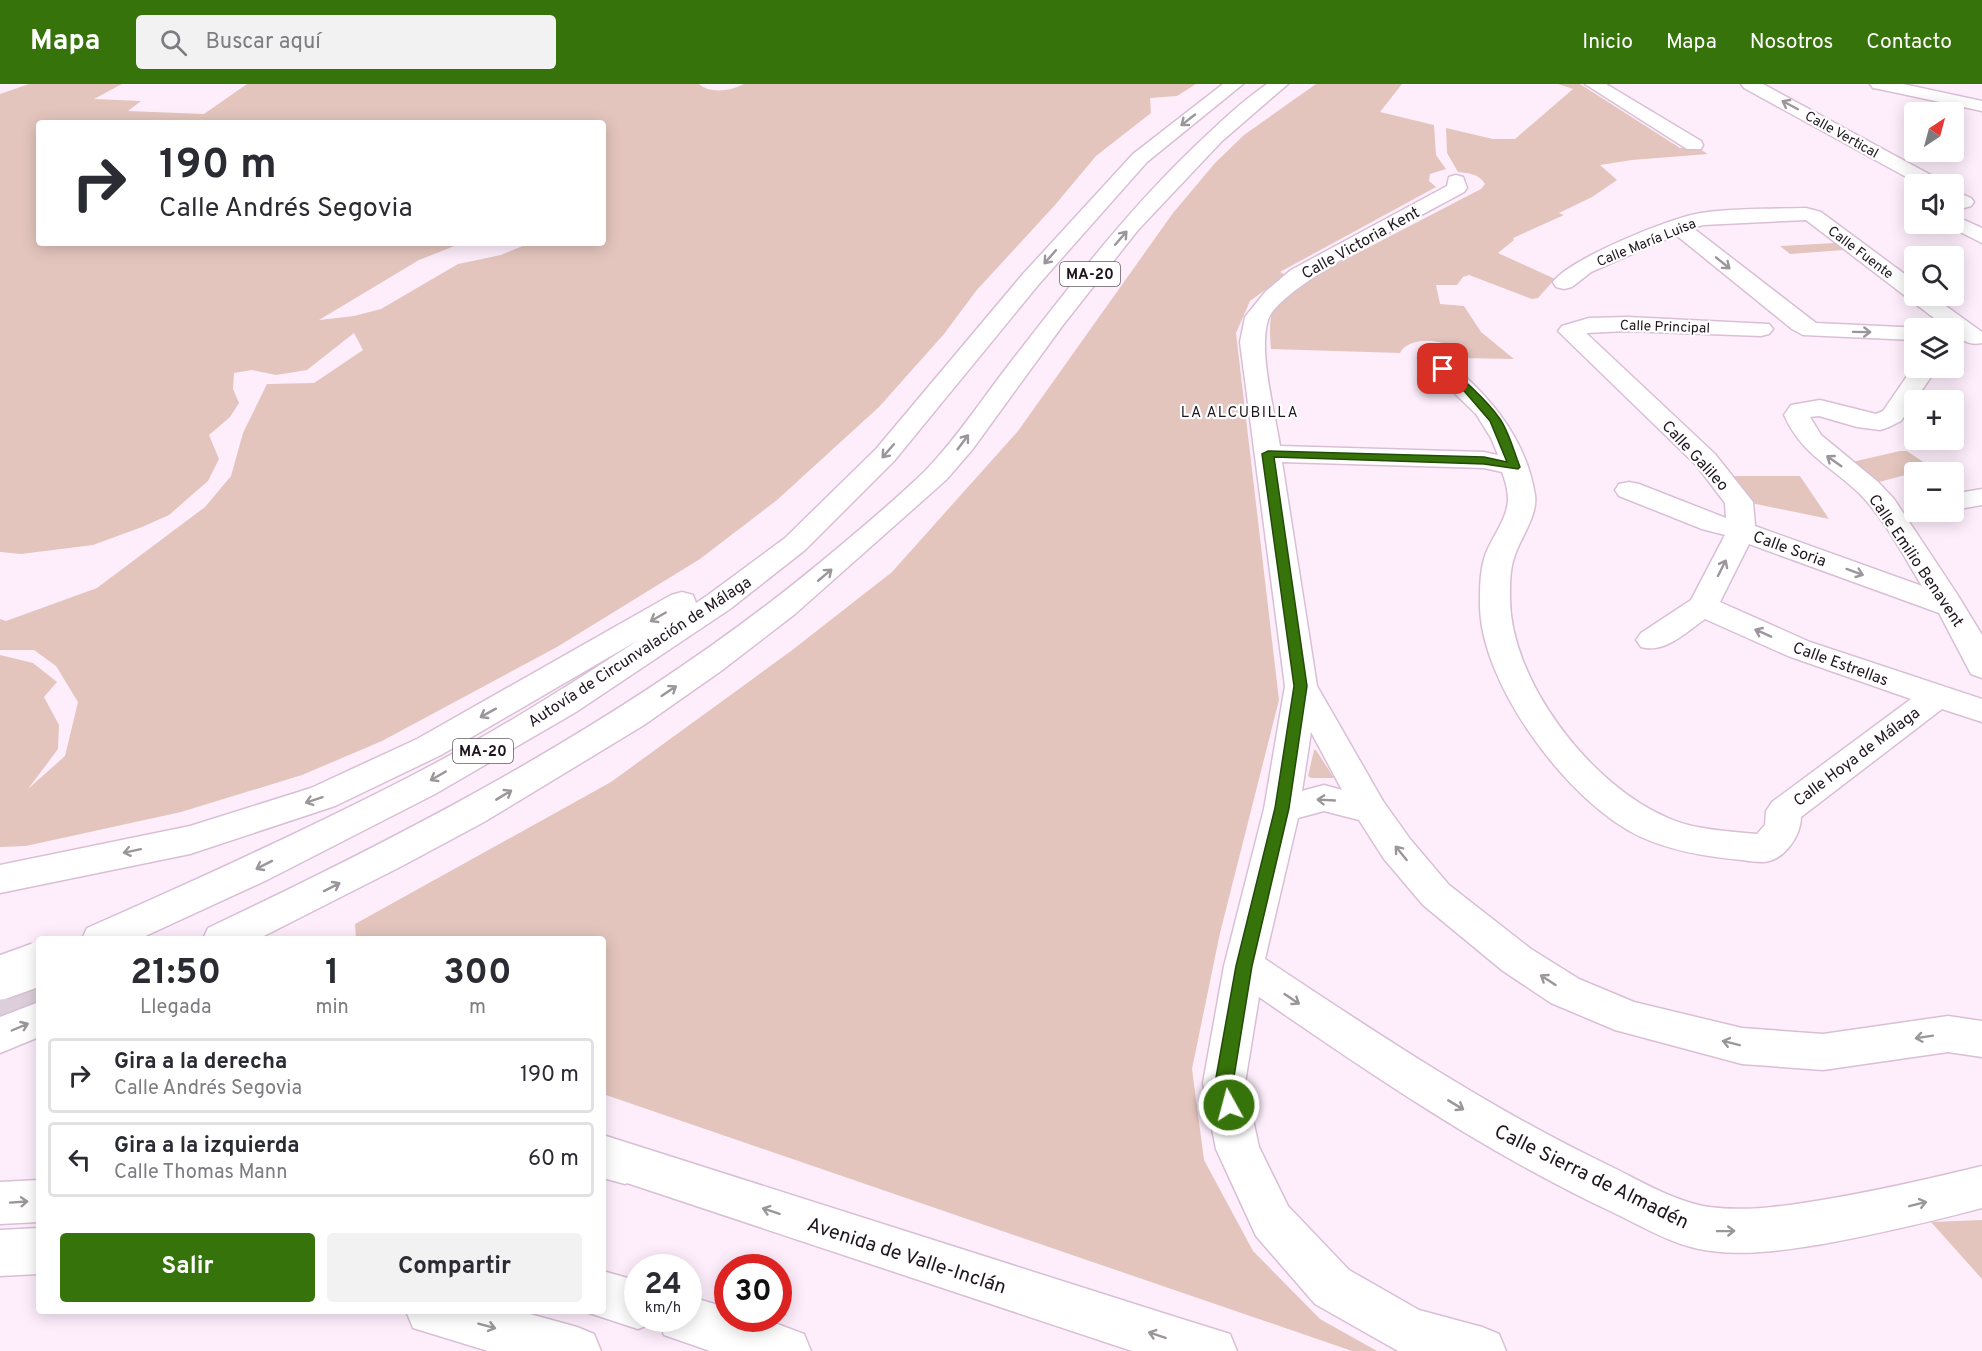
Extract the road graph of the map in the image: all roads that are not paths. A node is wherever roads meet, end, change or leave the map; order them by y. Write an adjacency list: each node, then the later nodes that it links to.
1 (1234, 84): 30 (main road, Autovía de Circunvalación de Málaga / MA-20, one-way to 30)
2 (1279, 84): 43 (main road, MA-20, one-way to 2)
3 (1594, 84): 7 (main road)
4 (1750, 84): 8 (main road, Calle Vertical, one-way to 4)
5 (1879, 84): 6 (main road)
6 (1982, 106)
7 (1694, 145)
8 (1915, 174)
9 (1456, 181): 23 (main road, Calle Victoria Kent)
10 (1806, 213): 11 (main road, Calle María Luisa); 15 (main road, Calle Fuente)
11 (1678, 226): 14 (main road, Calle María Luisa); 19 (main road, one-way to 19)
12 (1964, 227): 13 (main road)
13 (1982, 237)
14 (1564, 282)
15 (1904, 284)
16 (1929, 306): 20 (main road)
17 (1761, 329): 18 (main road, Calle Principal)
18 (1570, 331): 31 (main road, Calle Galileo)
19 (1904, 333)
20 (1965, 338)
21 (1430, 358): 24 (main road)
22 (1918, 378): 27 (main road, Calle Emilio Benavent, one-way to 22)
23 (1268, 454): 24 (main road); 36 (main road, Calle Victoria Kent)
24 (1515, 467): 37 (main road, Calle Hoya de Málaga)
25 (1629, 490): 31 (main road, Calle Soria)
26 (1982, 497): 28 (main road)
27 (1879, 498): 29 (main road); 33 (main road, Calle Emilio Benavent)
28 (1964, 500)
29 (1904, 502)
30 (831, 507): 41 (main road, one-way to 41); 42 (main road, Autovía de Circunvalación de Málaga / MA-20, one-way to 42)
31 (1741, 531): 32 (main road, one-way to 31); 33 (main road, Calle Soria, one-way to 33)
32 (1703, 606): 34 (main road); 37 (main road, Calle Estrellas, one-way to 32)
33 (1950, 606): 35 (main road, Calle Emilio Benavent)
34 (1652, 640)
35 (1981, 660)
36 (1301, 686): 39 (main road, Calle Victoria Kent); 40 (main road)
37 (1936, 697): 38 (main road, Calle Estrellas)
38 (1982, 711)
39 (1282, 808): 40 (main road, one-way to 39); 45 (main road, Calle Victoria Kent)
40 (1371, 810): 49 (main road, one-way to 40)
41 (0, 879)
42 (108, 936)
43 (228, 936)
44 (36, 965): 46 (main road, bridge)
45 (1244, 966): 51 (main road, Calle Sierra de Almadén, one-way to 51); 63 (main road, Calle Victoria Kent)
46 (0, 978)
47 (36, 1020): 48 (main road, one-way to 47)
48 (0, 1035)
49 (1982, 1040)
50 (610, 1159): 62 (main road, Avenida de Valle-Inclán, one-way to 50)
51 (1982, 1187)
52 (36, 1201): 53 (main road, one-way to 52)
53 (0, 1203)
54 (36, 1251): 55 (main road)
55 (0, 1253)
56 (606, 1296): 57 (main road)
57 (624, 1301)
58 (441, 1314): 60 (main road, one-way to 60)
59 (702, 1325): 61 (main road)
60 (577, 1351)
61 (787, 1351)
62 (1213, 1351)
63 (1482, 1351)

